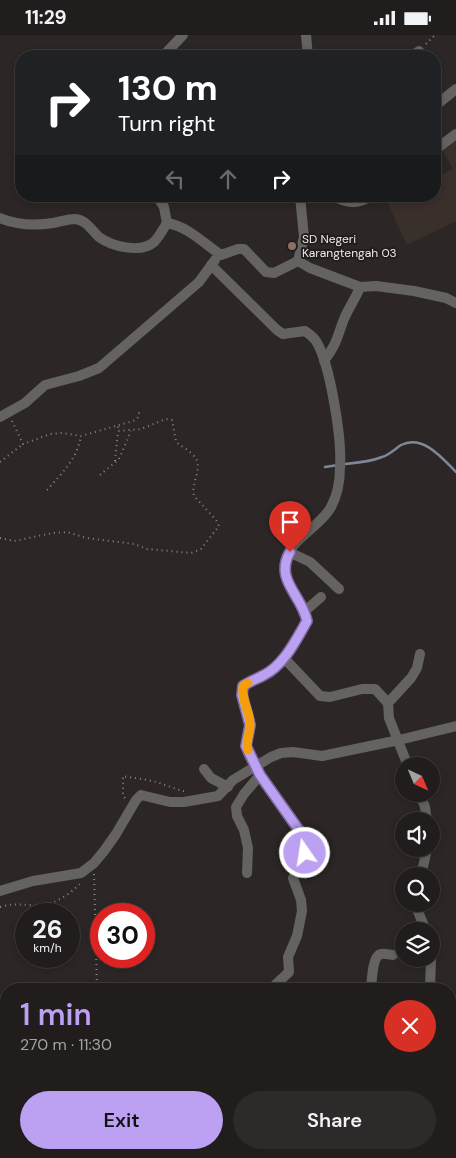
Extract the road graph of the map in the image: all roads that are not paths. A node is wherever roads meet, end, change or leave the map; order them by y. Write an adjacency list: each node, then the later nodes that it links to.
1 (183, 35): 3 (street)
2 (306, 35): 4 (street)
3 (169, 50)
4 (307, 50)
5 (456, 89): 6 (street)
6 (441, 101)
7 (456, 134): 8 (street)
8 (441, 145)
9 (161, 202): 12 (street)
10 (301, 202): 14 (street)
11 (0, 218): 12 (street)
12 (167, 223): 13 (street)
13 (221, 255): 14 (street); 15 (street)
14 (298, 261): 16 (street)
15 (211, 265): 18 (street); 19 (street)
16 (360, 287): 17 (street); 18 (street)
17 (456, 303)
18 (324, 361): 20 (street)
19 (4, 415)
20 (290, 552): 21 (street); 23 (street)
21 (339, 589)
22 (321, 597): 23 (street)
23 (305, 611): 25 (street)
24 (420, 653): 26 (street)
25 (284, 658): 26 (street); 31 (street)
26 (388, 703): 28 (street)
27 (456, 726): 28 (street)
28 (399, 740): 29 (street); 31 (street)
29 (405, 757)
30 (204, 769): 32 (street)
31 (258, 771): 32 (street); 33 (street); 37 (street)
32 (228, 787): 34 (street)
33 (247, 873)
34 (0, 891)
35 (393, 955): 38 (street)
36 (430, 967): 39 (street)
37 (278, 983)
38 (372, 983)
39 (430, 983)

